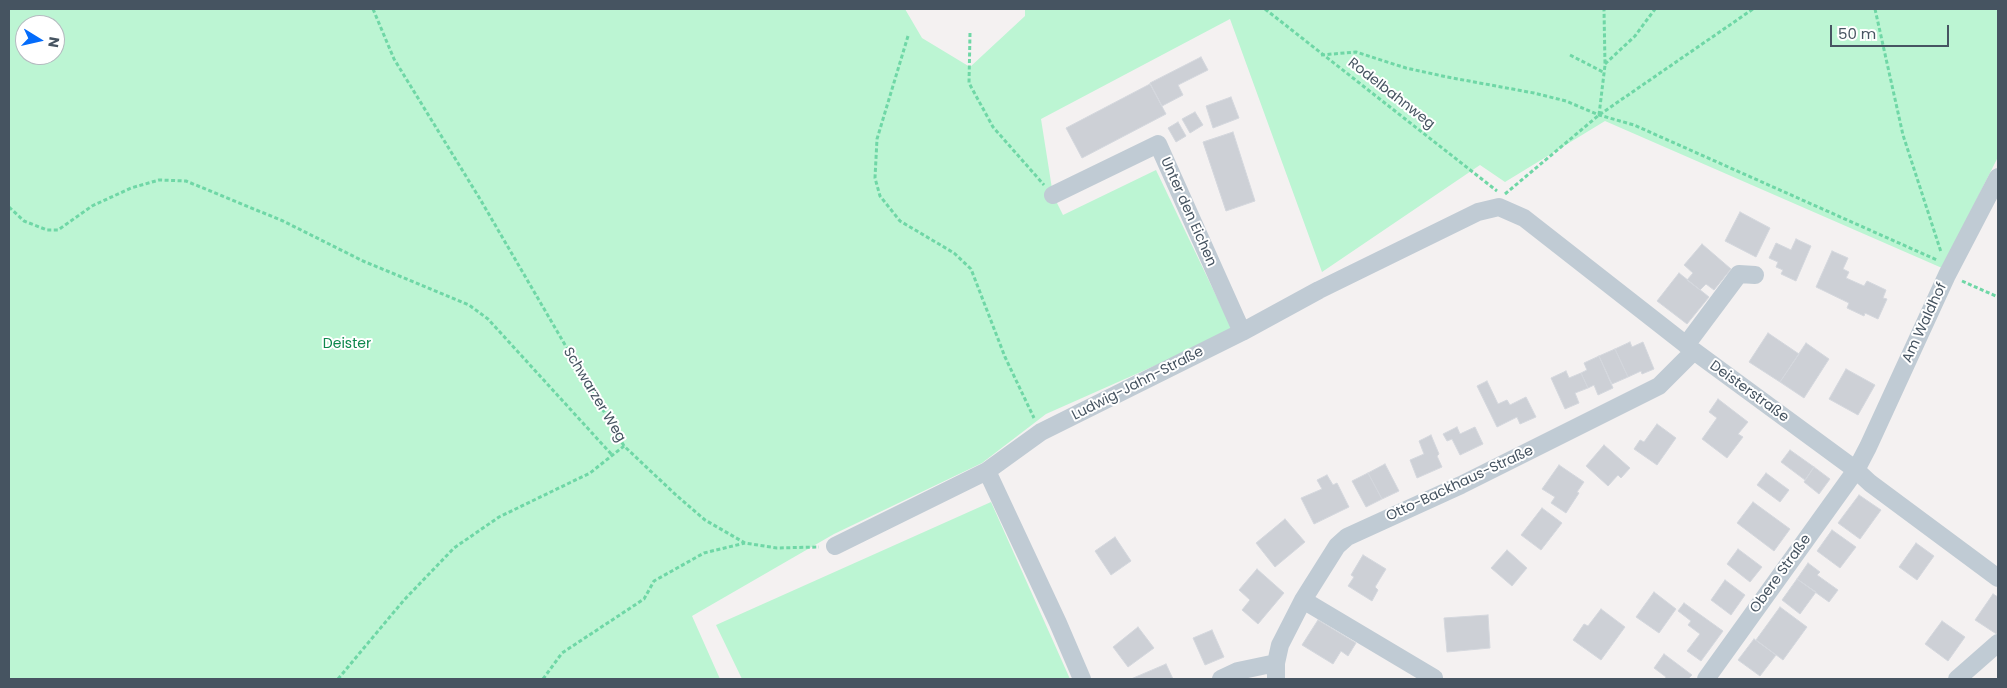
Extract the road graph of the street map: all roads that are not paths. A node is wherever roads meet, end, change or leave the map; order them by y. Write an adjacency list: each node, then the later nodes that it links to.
1 (1998, 177): 7 (street, Am Waldhof)
2 (1053, 195): 5 (street, Unter den Eichen)
3 (1502, 201): 5 (street, Ludwig-Jahn-Straße); 6 (street, Deisterstraße)
4 (1755, 275): 6 (street, Otto-Backhaus-Straße)
5 (1242, 332): 8 (street, Ludwig-Jahn-Straße)
6 (1690, 348): 7 (street, Deisterstraße); 11 (street, Otto-Backhaus-Straße)
7 (1856, 470): 10 (street, Deisterstraße); 17 (street, Obere Straße)
8 (987, 471): 9 (street); 15 (street)
9 (835, 546)
10 (1998, 578)
11 (1303, 600): 13 (street, Otto-Backhaus-Straße); 14 (street)
12 (1998, 643): 18 (street)
13 (1276, 671): 16 (street, Otto-Backhaus-Straße)
14 (1434, 678)
15 (1082, 679)
16 (1222, 679)
17 (1706, 679)
18 (1957, 679)

